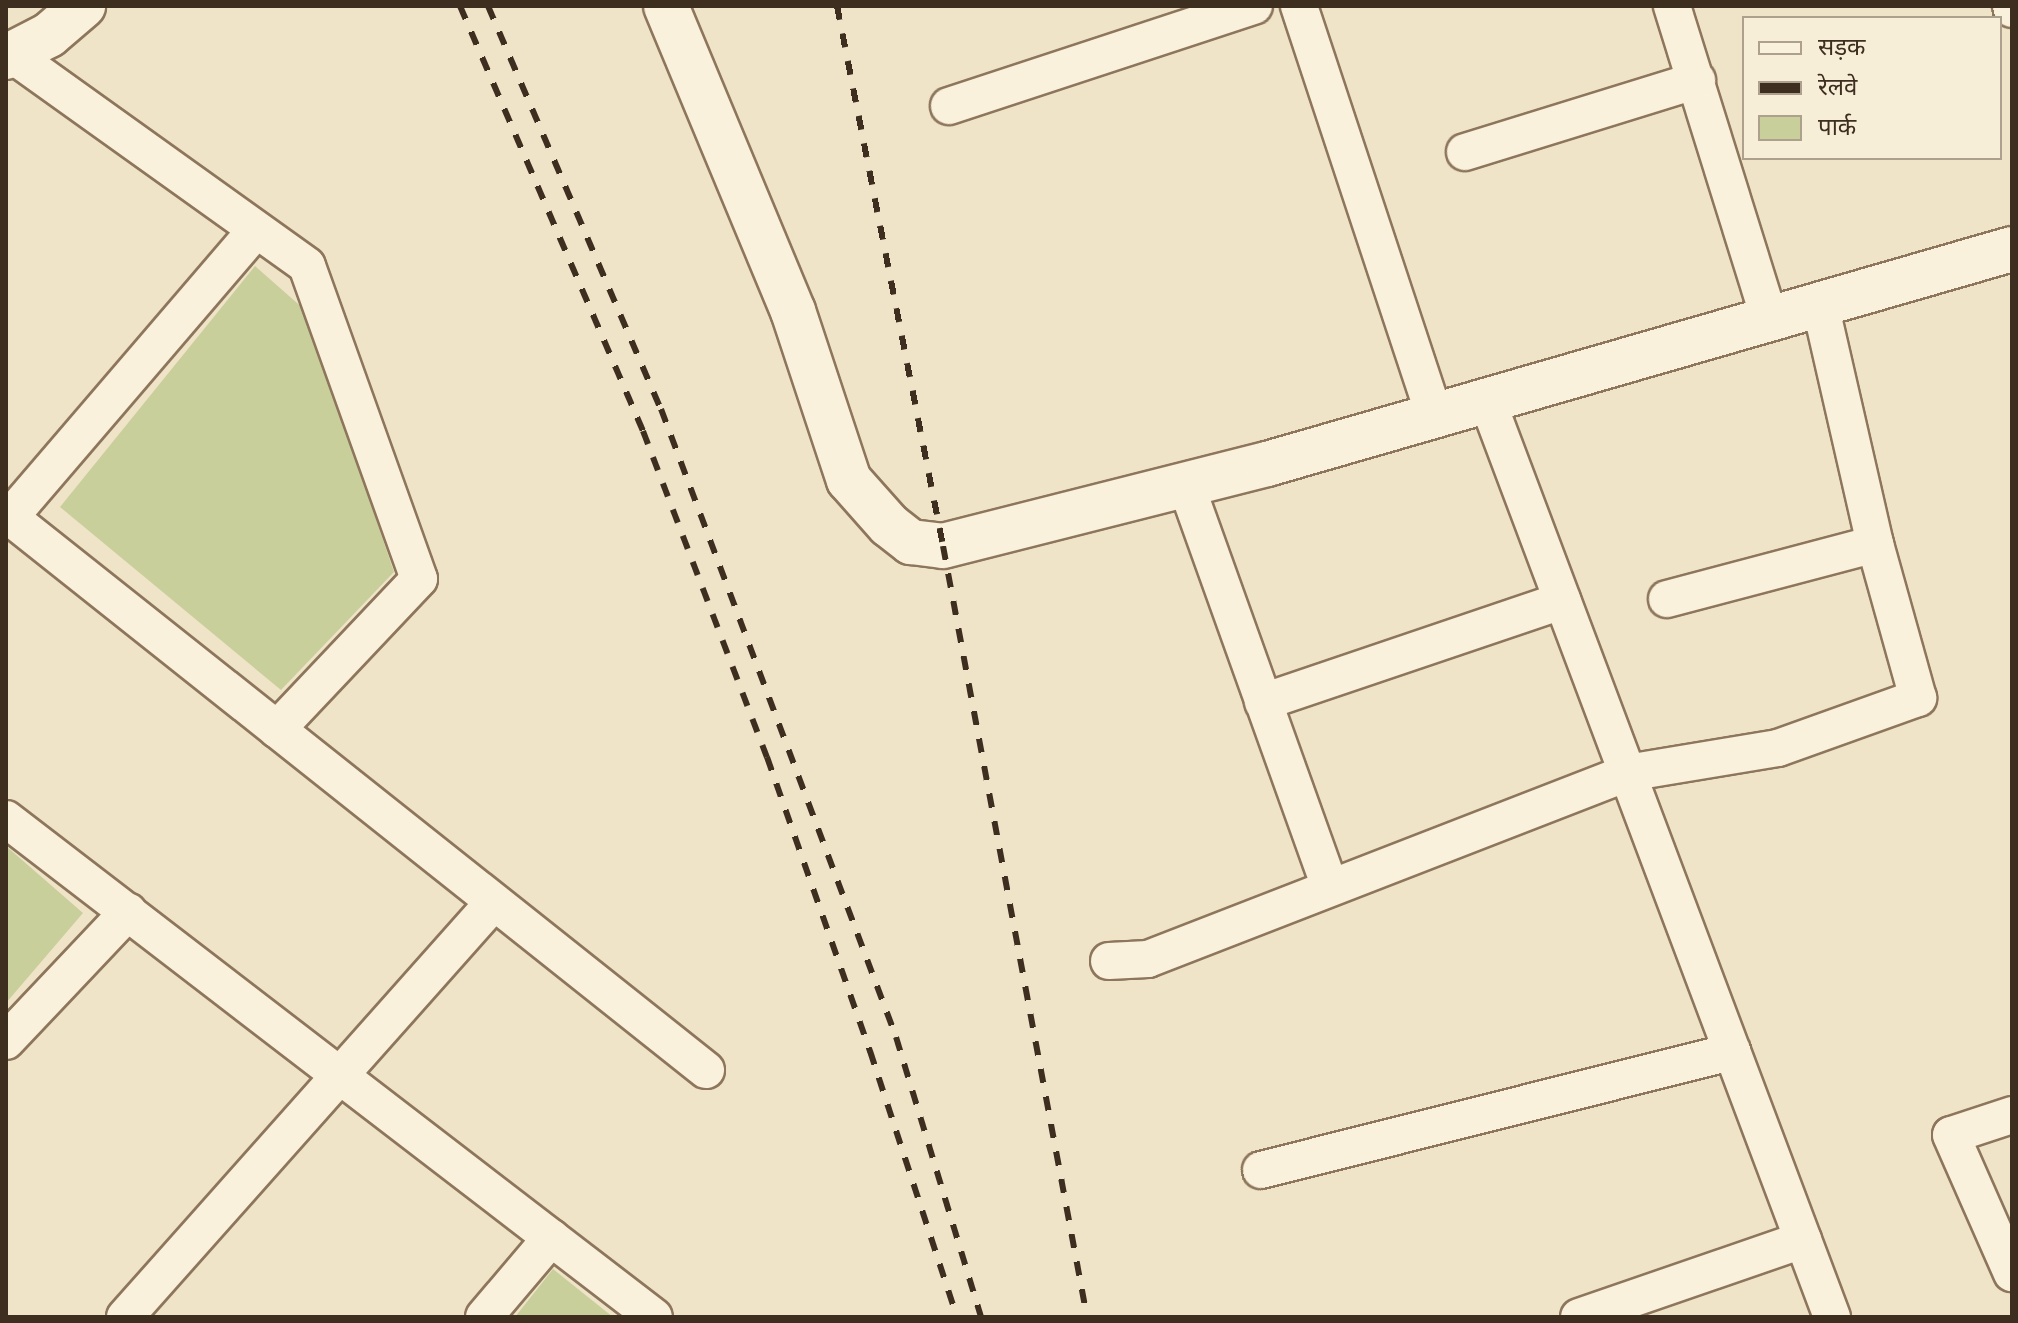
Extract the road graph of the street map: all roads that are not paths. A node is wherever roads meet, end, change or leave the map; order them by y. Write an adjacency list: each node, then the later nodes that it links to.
1 (83, 6): 6 (street)
2 (666, 6): 16 (street)
3 (1254, 6): 8 (street)
4 (1299, 6): 15 (street)
5 (1672, 6): 7 (street)
6 (8, 55): 10 (street)
7 (1697, 80): 9 (street); 13 (street)
8 (949, 106)
9 (1465, 152)
10 (256, 230): 17 (street); 22 (street)
11 (2012, 249): 12 (street)
12 (1820, 303): 13 (street); 18 (street)
13 (1769, 318): 14 (street)
14 (1487, 400): 15 (street); 20 (street)
15 (1434, 415): 16 (street)
16 (1186, 485): 21 (street)
17 (8, 516): 22 (street)
18 (1875, 544): 19 (street); 23 (street)
19 (1667, 599)
20 (1562, 601): 21 (street); 23 (street)
21 (1263, 702): 25 (street)
22 (277, 729): 26 (street)
23 (1627, 773): 25 (street); 30 (street)
24 (6, 819): 27 (street)
25 (1330, 887): 28 (street)
26 (494, 902): 31 (street); 32 (street)
27 (128, 912): 29 (street); 32 (street)
28 (1109, 961)
29 (6, 1041)
30 (1732, 1052): 34 (street); 36 (street)
31 (706, 1070)
32 (341, 1075): 35 (street); 38 (street)
33 (2012, 1115): 37 (street)
34 (1261, 1170)
35 (551, 1238): 39 (street); 40 (street)
36 (1803, 1240): 41 (street); 42 (street)
37 (2012, 1273)
38 (125, 1317)
39 (484, 1317)
40 (654, 1317)
41 (1579, 1317)
42 (1832, 1317)

